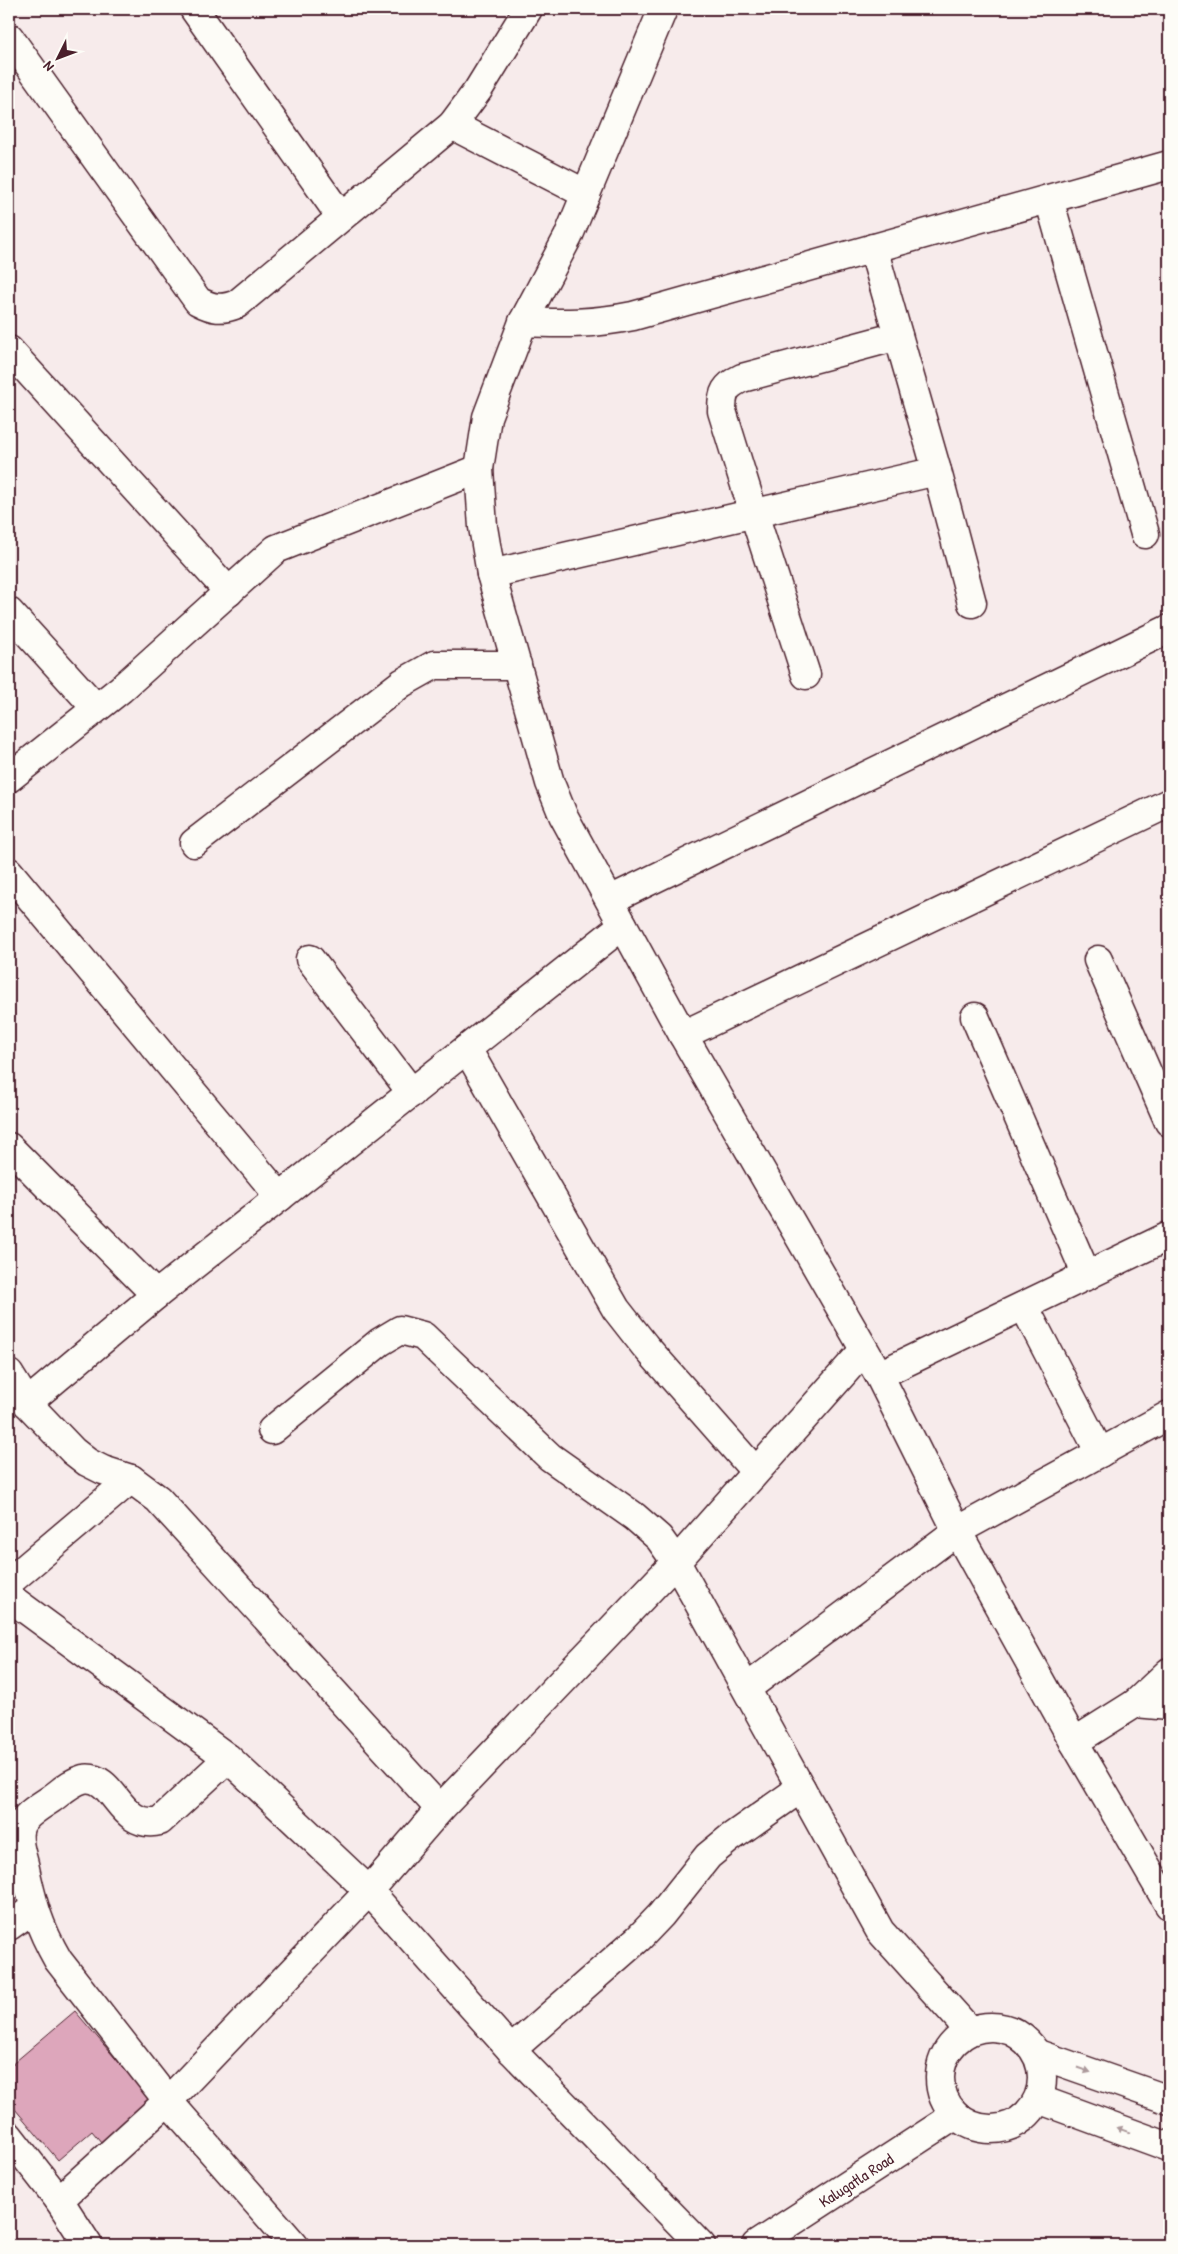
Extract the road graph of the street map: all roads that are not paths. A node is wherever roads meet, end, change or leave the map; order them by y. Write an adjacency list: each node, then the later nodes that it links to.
1 (194, 9): 9 (street)
2 (528, 9): 5 (street)
3 (663, 9): 7 (street)
4 (9, 37): 9 (street)
5 (452, 125): 7 (street); 9 (street)
6 (1169, 165): 8 (street)
7 (586, 194): 11 (street)
8 (1049, 199): 10 (street); 17 (street)
9 (341, 217)
10 (873, 248): 11 (street); 12 (street)
11 (523, 322): 14 (street)
12 (898, 336): 15 (street); 16 (street)
13 (9, 350): 19 (street)
14 (479, 469): 18 (street); 19 (street)
15 (937, 471): 16 (street); 20 (street)
16 (754, 514): 18 (street); 24 (street)
17 (1145, 534)
18 (492, 574): 23 (street)
19 (229, 592): 25 (street)
20 (972, 603)
21 (9, 612): 25 (street)
22 (1169, 629): 30 (street)
23 (517, 665): 28 (street); 30 (street)
24 (806, 675)
25 (96, 708): 26 (street)
26 (9, 778)
27 (1169, 803): 35 (street)
28 (194, 843)
29 (9, 872): 40 (street)
30 (610, 900): 31 (street)
31 (623, 924): 35 (street); 36 (street)
32 (310, 958): 37 (street)
33 (1098, 960): 38 (street)
34 (975, 1017): 42 (street)
35 (683, 1034): 45 (street)
36 (467, 1049): 37 (street); 52 (street)
37 (412, 1092): 40 (street)
38 (1169, 1122)
39 (9, 1147): 43 (street)
40 (280, 1197): 43 (street)
41 (1169, 1236): 42 (street)
42 (1087, 1276): 44 (street)
43 (156, 1295): 48 (street)
44 (1024, 1306): 47 (street); 51 (street)
45 (864, 1350): 47 (street); 52 (street)
46 (9, 1374): 48 (street)
47 (879, 1375): 54 (street)
48 (27, 1403): 53 (street)
49 (1169, 1415): 51 (street)
50 (272, 1430): 55 (street)
51 (1100, 1453): 54 (street)
52 (755, 1471): 55 (street)
53 (130, 1479): 56 (street); 65 (street)
54 (957, 1532): 59 (street); 62 (street)
55 (676, 1562): 59 (street); 65 (street)
56 (9, 1582)
57 (9, 1597): 63 (street)
58 (1169, 1672): 60 (street)
59 (747, 1688): 64 (street)
60 (1136, 1703): 61 (street); 62 (street)
61 (1169, 1706)
62 (1074, 1742): 68 (street)
63 (228, 1758): 66 (street); 67 (street)
64 (801, 1788): 71 (street); 72 (street)
65 (440, 1809): 67 (street)
66 (17, 1865): 69 (street)
67 (369, 1891): 72 (street); 75 (street)
68 (1169, 1905)
69 (33, 1909): 70 (street); 75 (street)
70 (9, 1926)
71 (970, 2031): 73 (street); 77 (street)
72 (511, 2050): 83 (street)
73 (1038, 2054): 74 (street); 76 (street, one-way to 76)
74 (1038, 2099): 77 (street); 79 (street, one-way to 74)
75 (168, 2100): 80 (street); 82 (street)
76 (1169, 2100)
77 (956, 2115): 84 (street, Kalugatla Road)
78 (9, 2136): 80 (street)
79 (1169, 2147)
80 (59, 2200): 81 (street)
81 (86, 2244)
82 (294, 2245)
83 (701, 2245)
84 (756, 2245)

